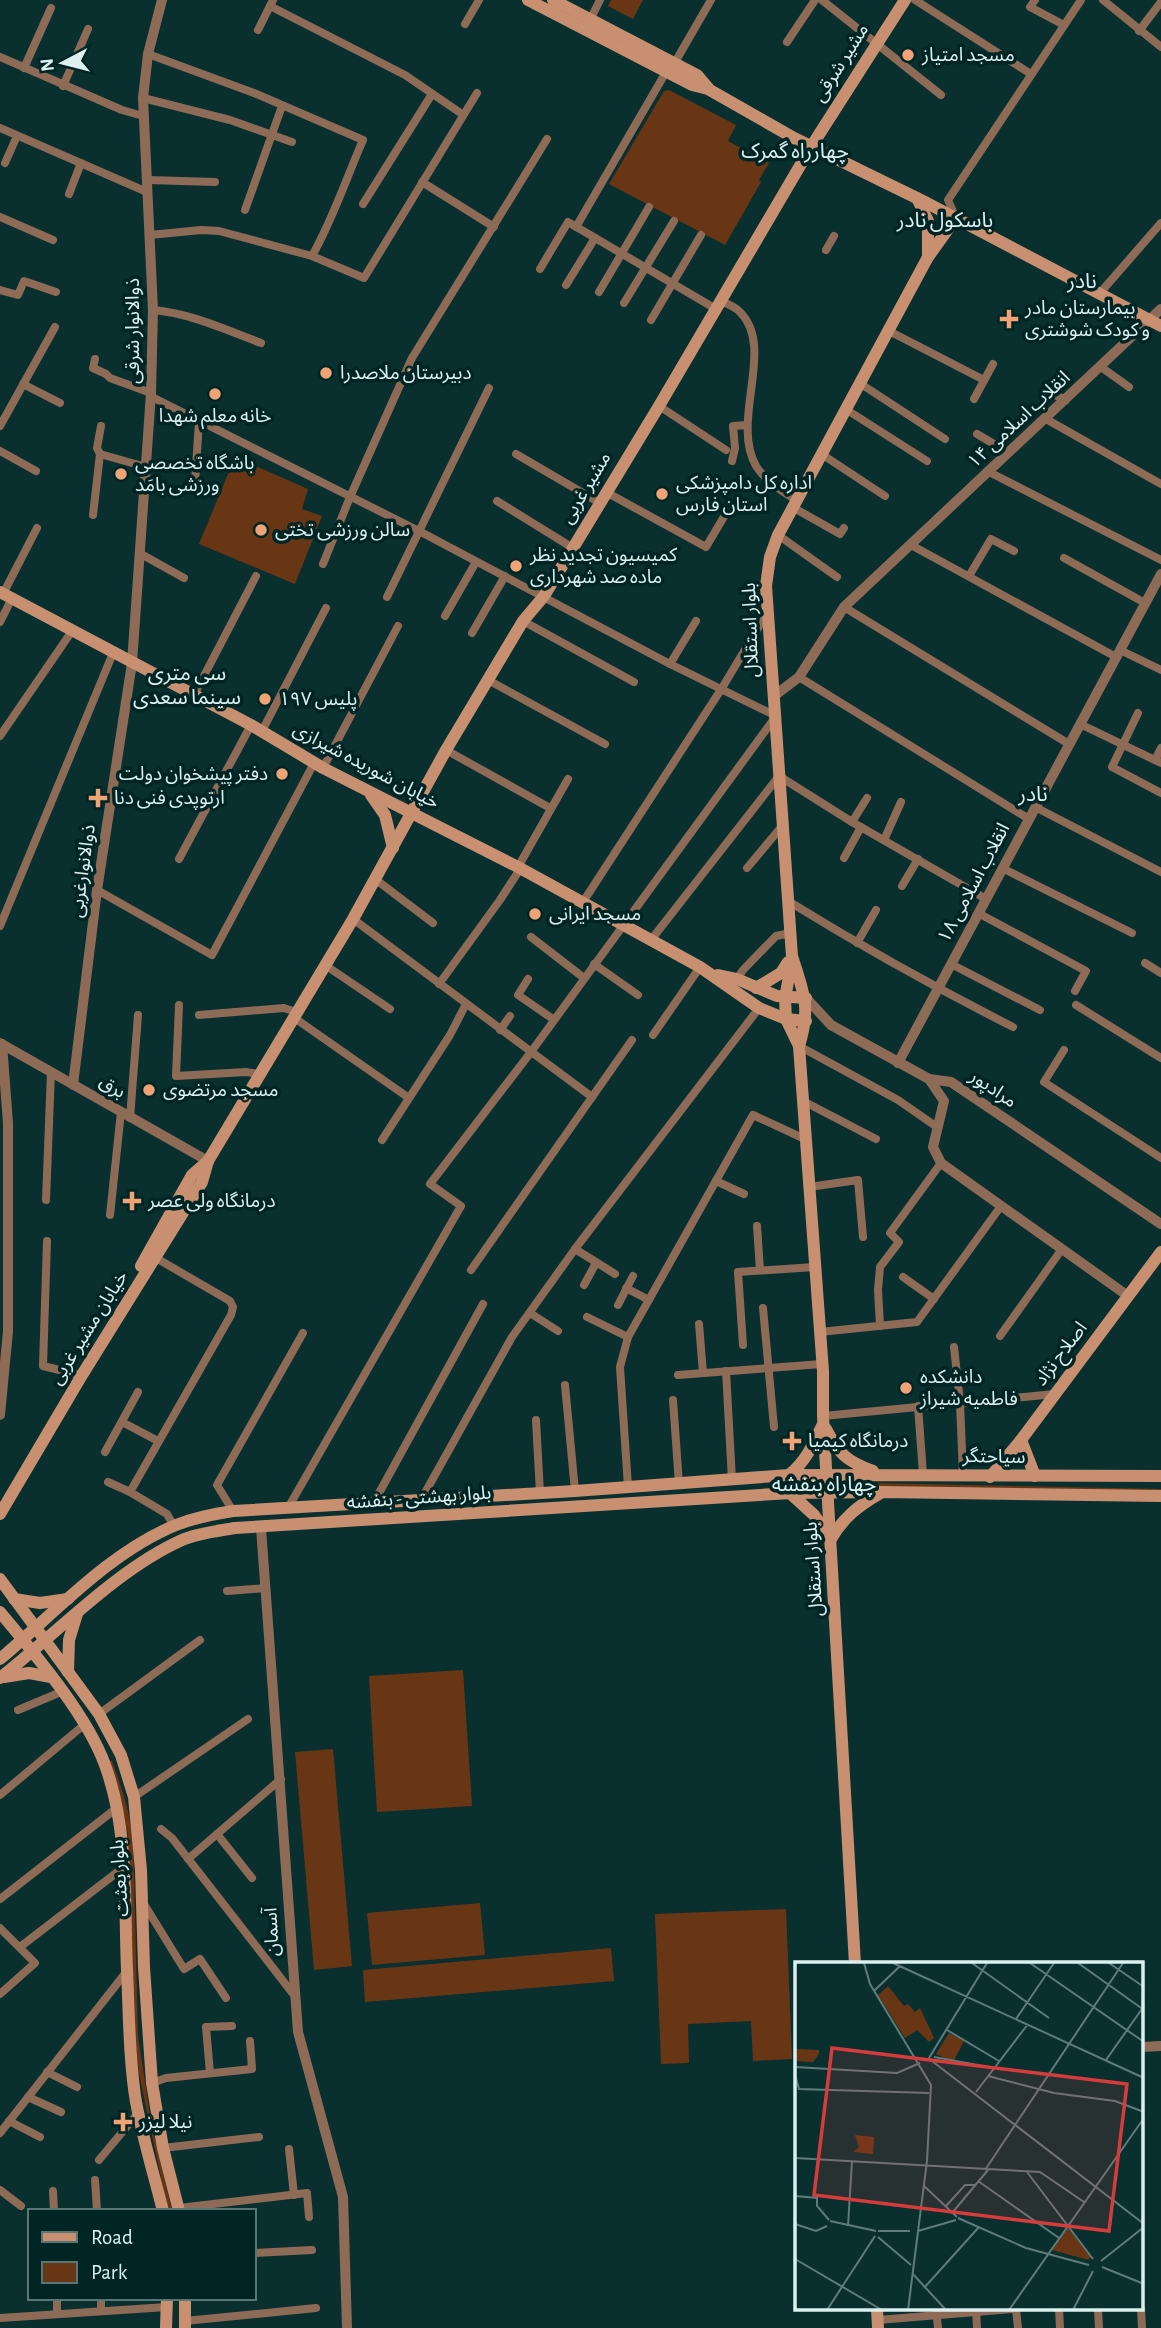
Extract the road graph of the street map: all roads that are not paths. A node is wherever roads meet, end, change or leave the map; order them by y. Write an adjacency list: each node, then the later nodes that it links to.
1 (162, 0): 26 (street, ذوالانوار شرقی)
2 (479, 0): 18 (street)
3 (528, 0): 29 (main road)
4 (553, 0): 17 (main road)
5 (600, 0): 17 (street)
6 (711, 0): 29 (street)
7 (815, 0): 23 (street)
8 (822, 0): 24 (street)
9 (905, 0): 24 (main road, مشیر شرقی)
10 (915, 0): 30 (street)
11 (1035, 0): 19 (street)
12 (1081, 0): 19 (street)
13 (1103, 0): 22 (street)
14 (1161, 2): 22 (street)
15 (271, 3): 21 (street); 33 (street)
16 (51, 8): 28 (street)
17 (590, 20): 29 (main road)
18 (465, 24)
19 (1064, 25): 30 (street)
20 (89, 29): 31 (street)
21 (258, 30)
22 (1139, 30): 25 (street)
23 (787, 42)
24 (876, 43): 34 (street); 44 (main road, مشیر شرقی)
25 (1161, 47)
26 (148, 54): 35 (street, ذوالانوار شرقی); 36 (street)
27 (0, 57): 28 (street)
28 (24, 68): 31 (street)
29 (670, 68): 44 (main road); 60 (street)
30 (1031, 74): 56 (street)
31 (63, 86): 38 (street)
32 (477, 93): 37 (street)
33 (432, 94): 37 (street); 52 (street)
34 (941, 95)
35 (143, 98): 38 (street, ذوالانوار شرقی); 40 (street)
36 (282, 106): 40 (street); 68 (street)
37 (462, 114): 48 (street)
38 (144, 116): 49 (street, ذوالانوار شرقی)
39 (0, 128): 41 (street)
40 (272, 135): 43 (street); 54 (street)
41 (17, 136): 45 (street); 46 (street)
42 (547, 139): 59 (street)
43 (292, 142)
44 (811, 147): 51 (main road); 79 (main road, مشیر غربی)
45 (5, 163)
46 (81, 163): 49 (street); 50 (street)
47 (215, 182): 49 (street)
48 (422, 182): 59 (street); 68 (street)
49 (147, 186): 61 (street, ذوالانوار شرقی)
50 (69, 194)
51 (917, 198): 56 (main road); 69 (main road)
52 (363, 204)
53 (649, 207): 67 (street)
54 (245, 210)
55 (0, 217): 65 (street)
56 (956, 218): 69 (main road, بلوار استقلال); 77 (main road)
57 (674, 221): 70 (street)
58 (1161, 223): 77 (street)
59 (494, 227): 124 (street)
60 (576, 227): 64 (street); 71 (street)
61 (150, 234): 68 (street); 81 (street, ذوالانوار شرقی)
62 (701, 235): 72 (street)
63 (834, 236): 66 (street)
64 (595, 238): 67 (street); 73 (street)
65 (53, 240)
66 (826, 250)
67 (622, 254): 70 (street); 76 (street)
68 (312, 256)
69 (928, 257): 85 (main road, بلوار استقلال)
70 (646, 268): 72 (street); 78 (street)
71 (540, 270)
72 (672, 283): 79 (street); 82 (street)
73 (566, 285)
74 (0, 290): 75 (street)
75 (56, 292)
76 (599, 292)
77 (1100, 293): 83 (main road)
78 (624, 303)
79 (719, 305): 100 (main road, مشیر غربی); 104 (street)
80 (1161, 309): 83 (street, ۱۴ انقلاب اسلامی)
81 (153, 310): 86 (street); 96 (street, ذوالانوار شرقی)
82 (651, 320)
83 (1156, 323): 89 (street, ۱۴ انقلاب اسلامی)
84 (55, 327): 91 (street)
85 (890, 331): 90 (street); 92 (main road, بلوار استقلال)
86 (261, 343)
87 (95, 359): 96 (street)
88 (993, 364): 90 (street)
89 (1101, 367): 93 (street); 98 (street, ۱۴ انقلاب اسلامی)
90 (984, 380): 97 (street)
91 (23, 384): 99 (street); 105 (street)
92 (861, 384): 101 (main road, بلوار استقلال); 108 (street)
93 (1129, 387)
94 (489, 388): 131 (street)
95 (1046, 391): 98 (street)
96 (150, 394): 103 (street); 117 (street, ذوالانوار شرقی)
97 (974, 399)
98 (1066, 400): 102 (street, ۱۴ انقلاب اسلامی)
99 (60, 403)
100 (659, 406): 109 (street); 123 (main road, مشیر غربی)
101 (847, 410): 114 (main road, بلوار استقلال); 115 (street)
102 (1046, 419): 111 (street, ۱۴ انقلاب اسلامی); 121 (street)
103 (199, 422): 120 (street); 124 (street)
104 (747, 425): 116 (street); 126 (street)
105 (0, 426)
106 (101, 426): 112 (street)
107 (976, 434): 111 (street)
108 (946, 439)
109 (726, 450)
110 (0, 451): 118 (street)
111 (1009, 453): 119 (street, ۱۴ انقلاب اسلامی)
112 (100, 454): 117 (street); 127 (street)
113 (516, 454): 123 (street)
114 (823, 455): 122 (street); 126 (main road, بلوار استقلال)
115 (927, 460)
116 (732, 461)
117 (146, 467): 136 (street, ذوالانوار شرقی)
118 (36, 471)
119 (989, 472): 133 (street, ۱۴ انقلاب اسلامی); 138 (street)
120 (195, 481)
121 (1161, 484)
122 (885, 496)
123 (603, 497): 128 (street); 134 (main road, مشیر غربی)
124 (350, 498): 131 (street); 140 (street)
125 (497, 501): 134 (street)
126 (796, 504): 130 (street); 132 (main road, بلوار استقلال)
127 (93, 515)
128 (725, 515)
129 (37, 528): 147 (street)
130 (844, 528)
131 (419, 531): 139 (street); 149 (street)
132 (778, 535): 145 (street); 153 (main road, بلوار استقلال)
133 (911, 545): 144 (street); 151 (street, ۱۴ انقلاب اسلامی)
134 (573, 548): 148 (main road, مشیر غربی)
135 (1014, 551): 144 (street)
136 (141, 554): 146 (street); 163 (street, ذوالانوار شرقی)
137 (1064, 558): 150 (street)
138 (1161, 560)
139 (476, 562): 143 (street); 154 (street)
140 (323, 564)
141 (1161, 573): 150 (street, ۱۸ انقلاب اسلامی)
142 (256, 576): 170 (street)
143 (505, 576): 148 (street); 160 (street)
144 (970, 576): 162 (street)
145 (837, 577)
146 (184, 578)
147 (5, 594): 157 (street); 159 (main road, خیابان شوریده شیرازی)
148 (544, 596): 155 (main road, مشیر غربی); 164 (street)
149 (387, 597)
150 (1145, 603): 162 (street, ۱۸ انقلاب اسلامی)
151 (844, 607): 166 (street, ۱۴ انقلاب اسلامی); 178 (street)
152 (326, 608): 175 (street)
153 (767, 612): 169 (street); 171 (main road, بلوار استقلال)
154 (445, 616)
155 (523, 621): 167 (main road, مشیر غربی); 168 (street)
156 (696, 621): 164 (street)
157 (0, 622)
158 (398, 626): 183 (street)
159 (72, 631): 161 (main road, خیابان شوریده شیرازی); 176 (street)
160 (472, 633)
161 (113, 653): 163 (main road, خیابان شوریده شیرازی); 215 (street)
162 (1118, 653): 165 (street); 174 (street, ۱۸ انقلاب اسلامی)
163 (132, 663): 170 (main road, خیابان شوریده شیرازی); 208 (street, ذوالانوارغربی)
164 (670, 664): 169 (street)
165 (1161, 670)
166 (799, 677): 171 (street); 193 (street)
167 (488, 680): 177 (street); 181 (main road, مشیر غربی)
168 (634, 682)
169 (722, 688): 173 (street); 211 (street)
170 (194, 695): 175 (main road, خیابان شوریده شیرازی)
171 (774, 696): 173 (main road, بلوار استقلال)
172 (1138, 713): 179 (street)
173 (776, 716): 184 (main road, بلوار استقلال); 217 (street)
174 (1080, 724): 178 (street, ۱۸ انقلاب اسلامی); 179 (street)
175 (257, 728): 183 (main road, خیابان شوریده شیرازی); 200 (street)
176 (0, 736)
177 (605, 744)
178 (1069, 744): 190 (street, ۱۸ انقلاب اسلامی)
179 (1124, 745): 182 (street); 187 (street)
180 (1161, 748): 182 (street)
181 (446, 750): 191 (street); 192 (main road, مشیر غربی)
182 (1158, 762)
183 (319, 765): 186 (main road, خیابان شوریده شیرازی); 208 (street)
184 (779, 776): 194 (street); 195 (main road, بلوار استقلال); 221 (street)
185 (568, 779): 191 (street)
186 (369, 792): 192 (main road, خیابان شوریده شیرازی); 198 (main road)
187 (1161, 793)
188 (867, 798): 194 (street)
189 (901, 802): 197 (street)
190 (1035, 807): 193 (street, ۱۸ انقلاب اسلامی); 205 (street)
191 (550, 808): 202 (street)
192 (412, 814): 198 (main road, مشیر غربی); 202 (main road, خیابان شوریده شیرازی)
193 (1029, 819): 204 (street, ۱۸ انقلاب اسلامی)
194 (852, 822): 196 (street)
195 (783, 825): 203 (street); 210 (main road, بلوار استقلال)
196 (861, 827): 197 (street); 199 (street)
197 (884, 840): 201 (street)
198 (393, 848): 206 (main road, خیابان مشیر غربی)
199 (844, 858)
200 (179, 859)
201 (918, 859): 207 (street); 209 (street)
202 (519, 868): 211 (main road, خیابان شوریده شیرازی); 234 (street)
203 (747, 868)
204 (1002, 868): 209 (street, ۱۸ انقلاب اسلامی); 219 (street)
205 (1161, 872)
206 (375, 879): 214 (main road, خیابان مشیر غربی); 216 (street)
207 (902, 886)
208 (97, 890): 268 (street, ذوالانوارغربی)
209 (986, 899): 213 (street, ۱۸ انقلاب اسلامی)
210 (788, 901): 218 (main road, بلوار استقلال); 222 (street)
211 (583, 902): 217 (main road, خیابان شوریده شیرازی)
212 (876, 910): 222 (street)
213 (978, 913): 226 (street, ۱۸ انقلاب اسلامی); 237 (street)
214 (353, 919): 227 (main road, خیابان مشیر غربی); 234 (street)
215 (0, 923)
216 (433, 923)
217 (623, 925): 221 (main road, خیابان شوریده شیرازی); 225 (street)
218 (790, 933): 223 (main road, بلوار استقلال); 233 (street)
219 (1132, 933)
220 (531, 937): 231 (street)
221 (651, 940): 228 (main road, خیابان شوریده شیرازی)
222 (857, 943): 236 (street)
223 (792, 956): 235 (main road); 239 (main road, بلوار استقلال); 240 (main road, بلوار استقلال)
224 (1145, 963): 229 (street)
225 (594, 964): 231 (street); 238 (street)
226 (951, 964): 236 (street, ۱۸ انقلاب اسلامی); 246 (street)
227 (325, 965): 245 (street); 247 (main road, خیابان مشیر غربی)
228 (701, 967): 230 (main road, خیابان شوریده شیرازی); 257 (street)
229 (1161, 973)
230 (714, 974): 233 (main road, خیابان شوریده شیرازی); 244 (main road, خیابان شوریده شیرازی)
231 (584, 978): 251 (street)
232 (528, 979): 251 (street)
233 (737, 979): 235 (main road, خیابان شوریده شیرازی)
234 (439, 984): 241 (street)
235 (756, 988): 239 (main road, خیابان شوریده شیرازی)
236 (937, 988): 255 (street); 264 (street, ۱۸ انقلاب اسلامی)
237 (1075, 991)
238 (638, 995)
239 (785, 998): 240 (main road, خیابان شوریده شیرازی); 252 (main road, بلوار استقلال)
240 (806, 998): 253 (main road, بلوار استقلال); 254 (street)
241 (466, 1004): 256 (street); 270 (street)
242 (1076, 1004): 263 (street)
243 (178, 1005): 266 (street)
244 (760, 1008): 252 (main road, خیابان شوریده شیرازی); 292 (street)
245 (390, 1009)
246 (1040, 1010)
247 (294, 1014): 249 (street); 266 (main road, خیابان مشیر غربی); 270 (street)
248 (138, 1015): 272 (street)
249 (199, 1015)
250 (510, 1016): 256 (street)
251 (554, 1019): 262 (street)
252 (786, 1019): 253 (main road, خیابان شوریده شیرازی); 260 (main road, بلوار استقلال)
253 (806, 1021): 254 (street); 260 (main road, بلوار استقلال)
254 (831, 1025): 264 (street)
255 (1013, 1027)
256 (500, 1030): 262 (street)
257 (653, 1035)
258 (632, 1040): 269 (street)
259 (1, 1044): 265 (street, برق); 273 (street)
260 (799, 1046): 271 (main road, بلوار استقلال); 274 (street)
261 (1064, 1050): 279 (street)
262 (531, 1052): 269 (street); 365 (street)
263 (1161, 1058)
264 (898, 1063): 267 (street)
265 (51, 1072): 268 (street, برق); 285 (street)
266 (259, 1074): 280 (main road, خیابان مشیر غربی)
267 (929, 1079): 274 (street, مرادپور); 288 (street, مرادپور)
268 (73, 1085): 272 (street, برق)
269 (592, 1097): 298 (street)
270 (409, 1098): 277 (street)
271 (803, 1101): 275 (street); 278 (main road, بلوار استقلال)
272 (125, 1115): 280 (street, برق); 287 (street)
273 (8, 1123): 276 (street); 334 (street)
274 (937, 1127): 281 (street, مرادپور)
275 (876, 1139)
276 (0, 1140)
277 (382, 1140)
278 (807, 1140): 282 (street); 283 (main road, بلوار استقلال)
279 (1161, 1158)
280 (208, 1161): 295 (main road, خیابان مشیر غربی); 326 (main road, خیابان مشیر غربی)
281 (941, 1163): 286 (street); 314 (street)
282 (716, 1181): 284 (street); 307 (street)
283 (809, 1187): 290 (street); 297 (main road, بلوار استقلال)
284 (744, 1194)
285 (46, 1200)
286 (1001, 1206): 293 (street); 306 (street)
287 (110, 1215)
288 (1161, 1223)
289 (757, 1226): 299 (street)
290 (863, 1237)
291 (47, 1241): 326 (street)
292 (575, 1249): 296 (street); 311 (street)
293 (1062, 1249): 305 (street); 318 (street)
294 (1161, 1252): 305 (main road, اصلاح نژاد)
295 (156, 1258): 340 (street); 367 (main road, خیابان مشیر غربی)
296 (596, 1262): 300 (street); 303 (street)
297 (815, 1267): 299 (street); 316 (main road, بلوار استقلال)
298 (471, 1270)
299 (760, 1270): 320 (street)
300 (615, 1274)
301 (633, 1276): 304 (street)
302 (903, 1277): 306 (street)
303 (584, 1285)
304 (626, 1288): 307 (street); 309 (street)
305 (1128, 1296): 330 (main road, اصلاح نژاد)
306 (934, 1299): 314 (street)
307 (649, 1300): 319 (street)
308 (482, 1304): 364 (street)
309 (618, 1306)
310 (763, 1308): 323 (street)
311 (530, 1313): 315 (street); 363 (street)
312 (587, 1317): 319 (street)
313 (699, 1324): 325 (street)
314 (880, 1326): 316 (street)
315 (558, 1331)
316 (820, 1332): 322 (main road, بلوار استقلال)
317 (303, 1333): 366 (street)
318 (1000, 1336)
319 (628, 1337): 353 (street)
320 (743, 1345)
321 (954, 1347): 332 (street)
322 (822, 1364): 323 (street); 335 (main road, بلوار استقلال)
323 (768, 1367): 324 (street); 338 (street)
324 (726, 1371): 325 (street); 350 (street)
325 (703, 1373): 327 (street)
326 (76, 1374): 362 (main road, خیابان مشیر غربی)
327 (678, 1375)
328 (565, 1385): 354 (street)
329 (138, 1392): 337 (street)
330 (1055, 1394): 332 (street); 339 (main road, اصلاح نژاد)
331 (674, 1400): 352 (street)
332 (960, 1403): 333 (street); 346 (street)
333 (918, 1406): 335 (street); 343 (street)
334 (0, 1415)
335 (823, 1419): 342 (main road); 344 (main road); 345 (main road, بلوار استقلال)
336 (536, 1420): 357 (street)
337 (122, 1422): 340 (street); 341 (street)
338 (774, 1427)
339 (1021, 1440): 347 (main road); 349 (main road, اصلاح نژاد)
340 (158, 1441): 355 (street)
341 (105, 1452)
342 (881, 1474): 343 (main road, سیاحتگر); 345 (main road, سیاحتگر)
343 (923, 1474): 346 (main road, سیاحتگر)
344 (789, 1475): 345 (main road, بلوار بهشتی - بنفشه); 350 (main road, بلوار بهشتی - بنفشه)
345 (827, 1475): 359 (main road, بلوار استقلال)
346 (963, 1476): 349 (main road, سیاحتگر)
347 (1035, 1476): 348 (main road, سیاحتگر); 349 (main road, سیاحتگر)
348 (1161, 1476)
349 (989, 1477)
350 (732, 1480): 352 (main road, بلوار بهشتی - بنفشه)
351 (108, 1482): 355 (street)
352 (679, 1484): 353 (main road, بلوار بهشتی - بنفشه)
353 (628, 1487): 354 (main road, بلوار بهشتی - بنفشه)
354 (575, 1491): 357 (main road, بلوار بهشتی - بنفشه)
355 (130, 1492): 369 (street)
356 (882, 1492): 359 (main road, سیاحتگر); 360 (main road, سیاحتگر); 371 (main road)
357 (540, 1493): 361 (main road, بلوار بهشتی - بنفشه)
358 (791, 1493): 359 (main road, بلوار بهشتی - بنفشه); 368 (main road, بلوار بهشتی - بنفشه); 371 (main road)
359 (828, 1494): 371 (main road, بلوار استقلال)
360 (1161, 1496)
361 (463, 1497): 363 (main road, بلوار بهشتی - بنفشه); 368 (main road)
362 (0, 1500)
363 (421, 1500): 364 (main road, بلوار بهشتی - بنفشه)
364 (373, 1504): 365 (main road, بلوار بهشتی - بنفشه)
365 (288, 1508): 366 (main road, بلوار بهشتی - بنفشه)
366 (233, 1511): 369 (main road, بلوار بهشتی - بنفشه)
367 (0, 1514)
368 (464, 1515): 370 (main road, بلوار بهشتی - بنفشه)
369 (174, 1526): 376 (main road, بلوار بهشتی - بنفشه)
370 (261, 1528): 373 (street, آسمان); 378 (main road, بلوار بهشتی - بنفشه)
371 (831, 1539): 408 (main road, بلوار استقلال)
372 (0, 1579): 375 (main road, بلوار بعثت)
373 (266, 1588): 374 (street); 395 (street, آسمان)
374 (227, 1591)
375 (14, 1599): 376 (main road); 379 (main road, بلوار بعثت)
376 (68, 1599): 379 (main road, بلوار بهشتی - بنفشه)
377 (0, 1612): 380 (main road, بلوار بعثت)
378 (77, 1613): 382 (main road, بلوار بهشتی - بنفشه); 385 (main road)
379 (35, 1626): 380 (main road, بلوار بهشتی - بنفشه); 382 (main road, بلوار بعثت)
380 (22, 1640): 383 (main road, بلوار بعثت); 384 (main road, بلوار بهشتی - بنفشه)
381 (201, 1640): 390 (street)
382 (46, 1641): 383 (main road, بلوار بهشتی - بنفشه); 385 (main road, بلوار بعثت)
383 (32, 1653): 386 (main road, بلوار بعثت); 387 (main road, بلوار بهشتی - بنفشه)
384 (0, 1659)
385 (68, 1672): 390 (main road, بلوار بعثت)
386 (51, 1677): 387 (main road); 388 (main road, بلوار بعثت)
387 (0, 1678)
388 (61, 1692): 389 (street); 392 (main road, بلوار بعثت)
389 (19, 1710)
390 (99, 1714): 393 (main road, بلوار بعثت)
391 (248, 1720): 397 (street)
392 (85, 1724): 394 (main road, بلوار بعثت); 396 (street)
393 (119, 1752): 394 (main road); 397 (main road, بلوار بعثت)
394 (103, 1760): 398 (main road, بلوار بعثت)
395 (281, 1779): 400 (street); 411 (street, آسمان)
396 (0, 1795)
397 (134, 1797): 405 (main road, بلوار بعثت)
398 (118, 1807): 402 (main road, بلوار بعثت); 404 (street)
399 (161, 1829): 401 (street)
400 (217, 1834): 401 (street); 403 (street)
401 (188, 1859): 411 (street)
402 (124, 1867): 407 (street); 409 (main road, بلوار بعثت)
403 (252, 1878)
404 (0, 1899)
405 (142, 1901): 412 (street); 417 (main road, بلوار بعثت)
406 (0, 1928): 407 (street)
407 (20, 1947): 410 (street)
408 (855, 1962)
409 (127, 1971): 415 (street); 418 (main road, بلوار بعثت)
410 (0, 1994)
411 (294, 1995): 459 (street, آسمان)
412 (226, 1998)
413 (232, 2025): 416 (street)
414 (250, 2041): 416 (street)
415 (47, 2072): 419 (street); 420 (street)
416 (210, 2073): 417 (street)
417 (152, 2083): 418 (main road); 427 (main road, بلوار بعثت)
418 (134, 2085): 422 (main road, بلوار بعثت)
419 (77, 2087)
420 (28, 2097): 421 (street); 423 (street)
421 (61, 2112)
422 (139, 2112): 429 (street); 437 (main road, بلوار بعثت)
423 (9, 2121): 424 (street); 425 (street)
424 (0, 2133)
425 (40, 2137)
426 (259, 2137): 427 (street)
427 (163, 2148): 438 (main road, بلوار بعثت)
428 (289, 2149): 433 (street)
429 (99, 2160)
430 (95, 2180): 436 (street)
431 (0, 2190): 434 (street)
432 (53, 2191): 435 (street)
433 (294, 2194): 438 (street); 439 (street)
434 (21, 2206)
435 (54, 2209)
436 (97, 2209)
437 (163, 2209)
438 (179, 2209)
439 (309, 2217)
440 (312, 2250): 441 (street)
441 (256, 2253)
442 (57, 2300): 454 (street)
443 (101, 2300): 452 (street)
444 (185, 2300): 457 (main road)
445 (167, 2302): 452 (street); 458 (main road)
446 (316, 2308): 457 (street)
447 (976, 2310): 453 (street); 461 (street)
448 (1014, 2310): 462 (street)
449 (1059, 2310): 463 (street)
450 (1098, 2310): 464 (street)
451 (1141, 2310): 465 (street)
452 (101, 2311): 454 (street)
453 (937, 2312): 456 (street); 460 (street)
454 (57, 2314): 455 (street)
455 (0, 2318)
456 (878, 2319)
457 (185, 2324)
458 (166, 2328)
459 (348, 2328)
460 (938, 2328)
461 (977, 2328)
462 (1018, 2328)
463 (1060, 2328)
464 (1099, 2328)
465 (1142, 2328)

